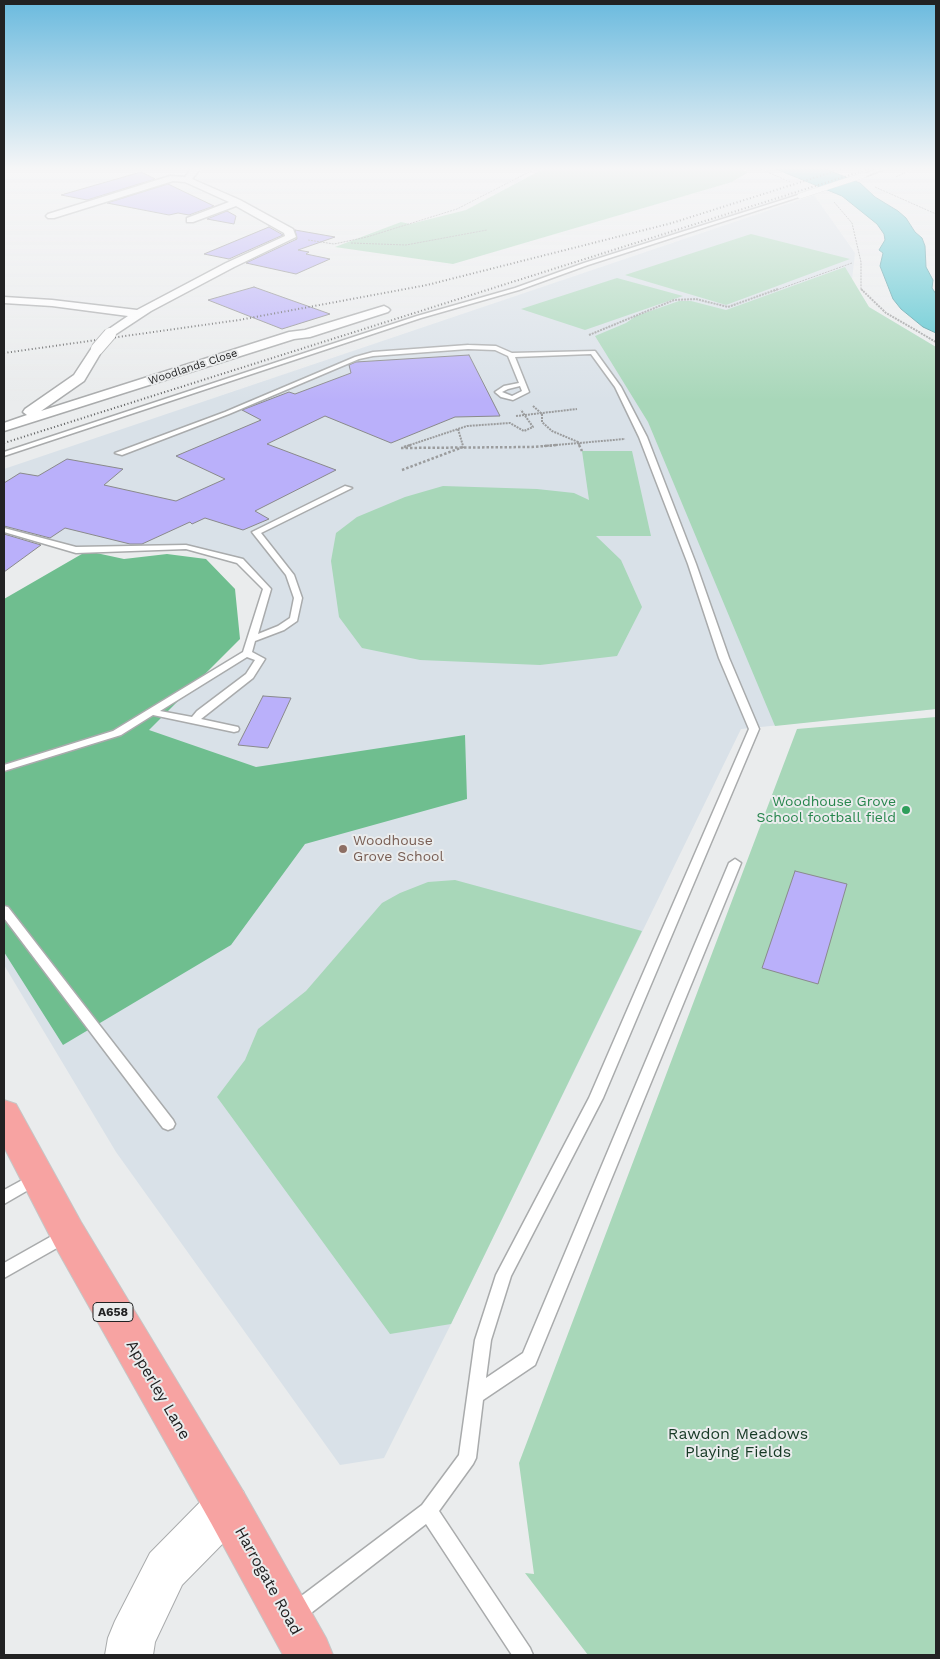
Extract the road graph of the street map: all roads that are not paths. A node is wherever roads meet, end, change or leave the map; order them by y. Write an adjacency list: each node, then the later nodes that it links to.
1 (270, 246): 5 (street)
2 (641, 246): 11 (lane, bridge)
3 (4, 300): 5 (street)
4 (384, 310): 9 (street, Woodlands Close)
5 (139, 314): 8 (street, bridge)
6 (511, 355): 7 (lane); 10 (lane); 28 (lane)
7 (522, 384): 7 (lane)
8 (4, 421)
9 (4, 427)
10 (119, 452)
11 (4, 454)
12 (348, 488): 14 (lane)
13 (4, 530): 14 (lane)
14 (252, 639): 15 (lane)
15 (248, 653): 16 (lane); 17 (lane)
16 (150, 712): 17 (lane); 19 (lane)
17 (195, 721): 18 (lane)
18 (234, 729)
19 (4, 768)
20 (735, 862): 28 (lane)
21 (4, 910): 23 (lane)
22 (4, 1114): 24 (highway, Apperley Lane / A658)
23 (168, 1124)
24 (38, 1178): 25 (lane); 26 (highway, Apperley Lane / A658)
25 (4, 1198)
26 (68, 1234): 27 (lane); 29 (highway, Apperley Lane / A658)
27 (4, 1271)
28 (475, 1396): 30 (lane)
29 (227, 1508): 31 (highway, Harrogate Road / A658); 32 (street)
30 (428, 1511): 31 (lane); 33 (lane)
31 (298, 1637)
32 (129, 1655)
33 (523, 1655)

